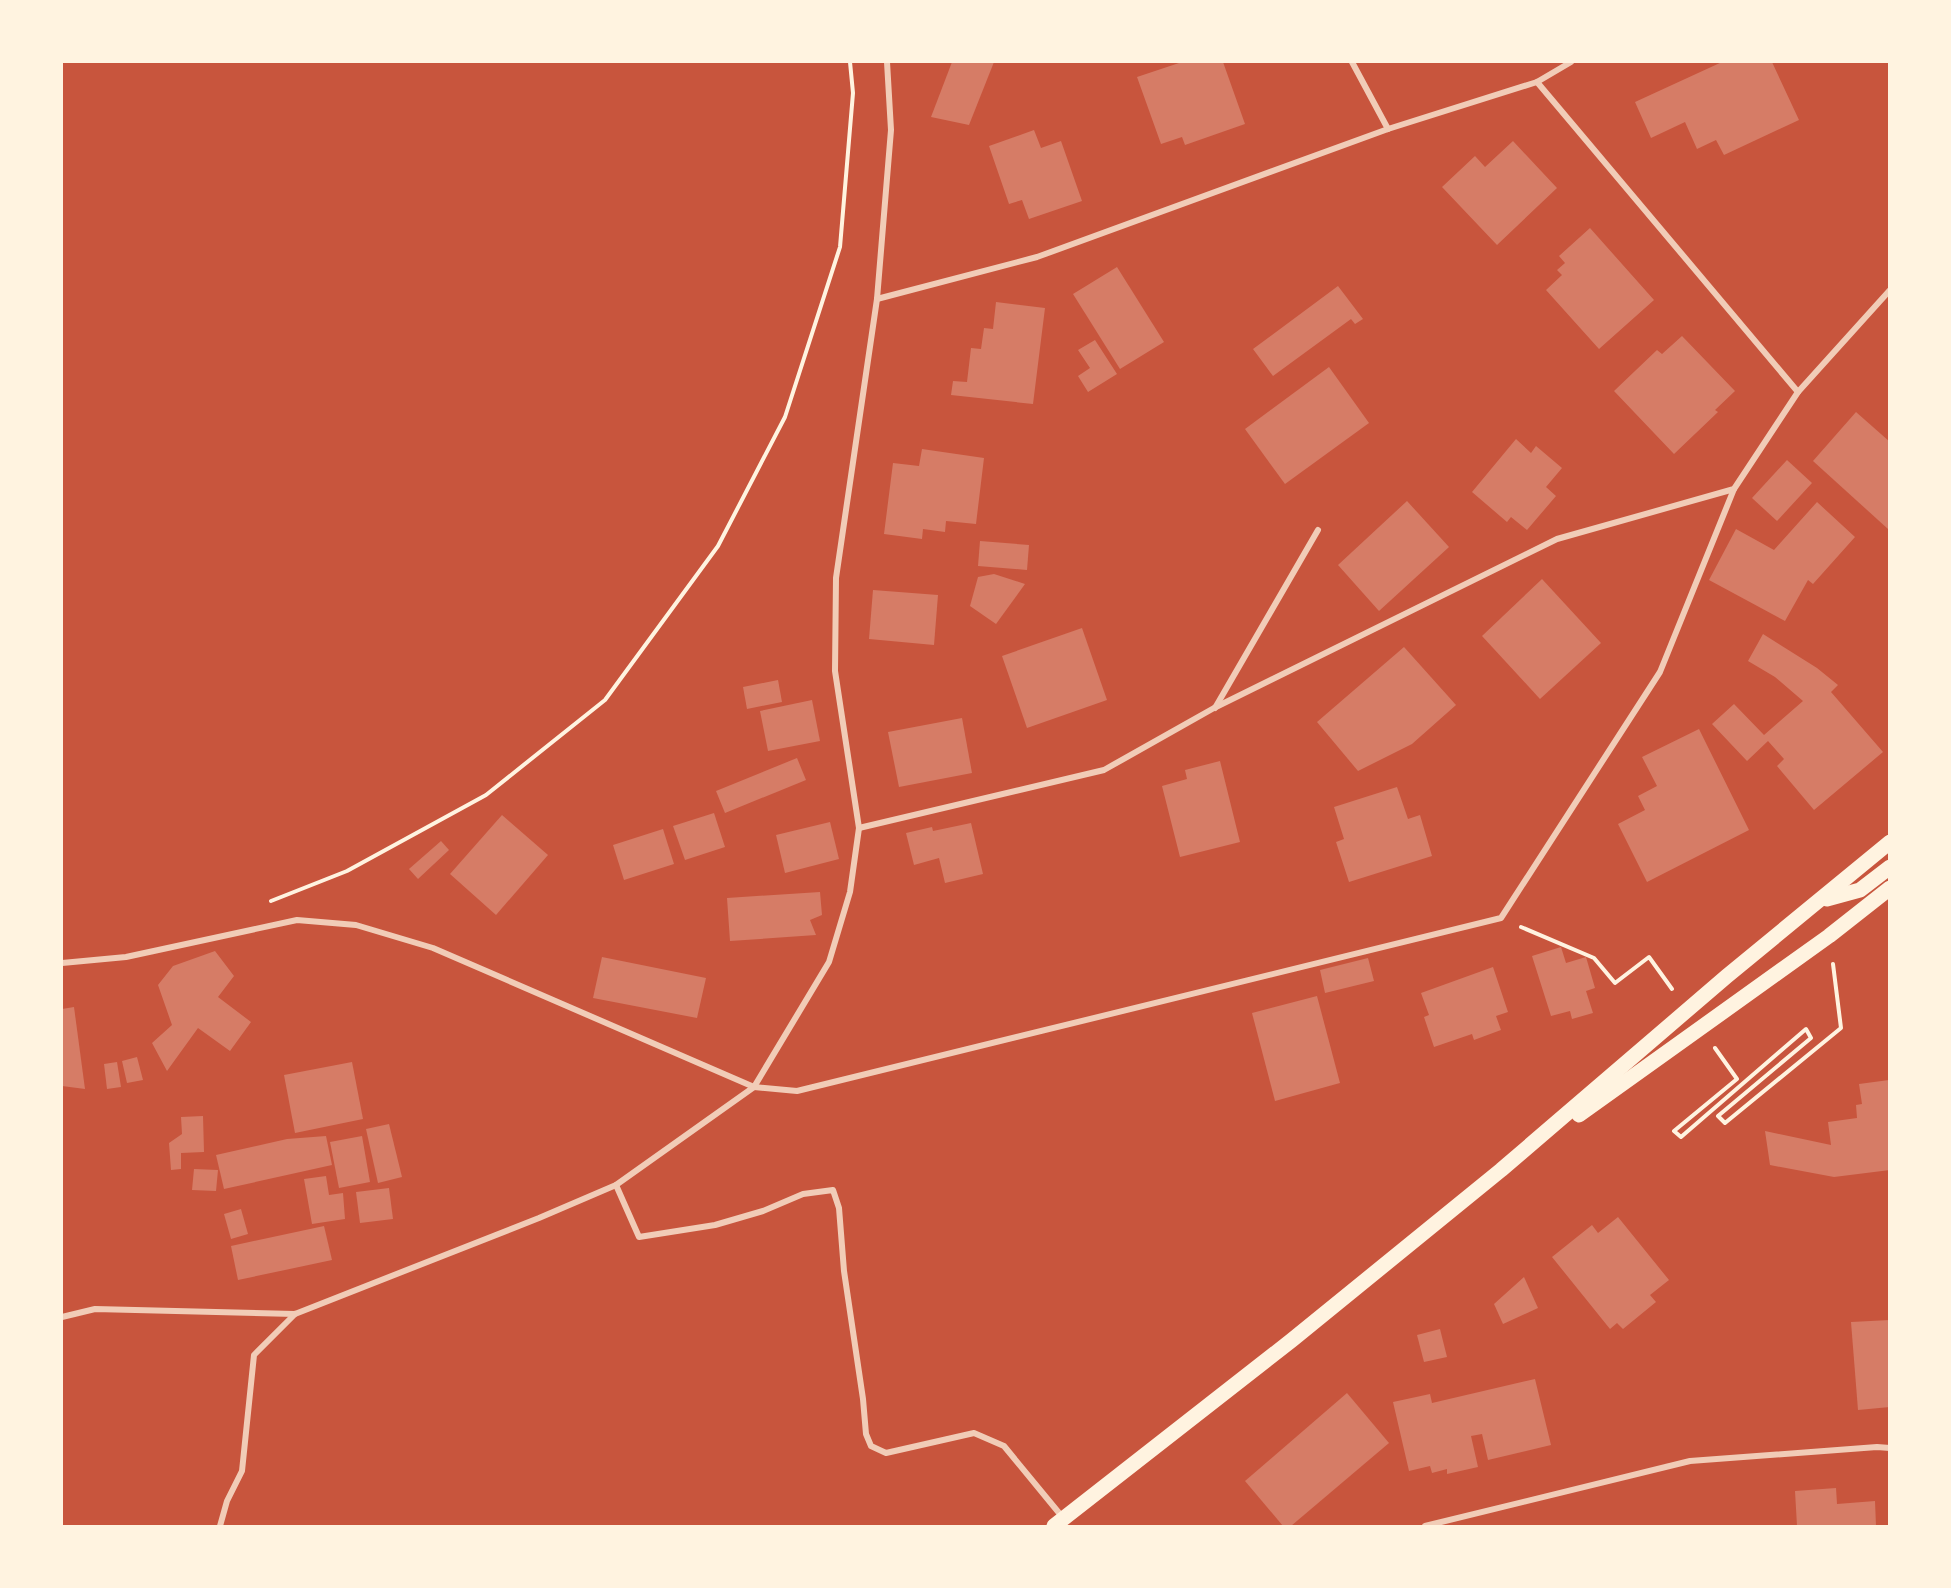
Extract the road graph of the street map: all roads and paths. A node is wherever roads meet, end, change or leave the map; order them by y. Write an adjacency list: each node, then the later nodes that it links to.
1 (850, 62): 17 (path)
2 (887, 62): 8 (street)
3 (1352, 62): 6 (street)
4 (1571, 62): 5 (street)
5 (1537, 82): 6 (street); 9 (street)
6 (1388, 129): 8 (street)
7 (1890, 290): 9 (street)
8 (877, 299): 13 (street)
9 (1798, 392): 10 (street)
10 (1734, 489): 12 (street); 19 (street)
11 (1318, 530): 12 (street)
12 (1214, 708): 13 (street)
13 (860, 828): 24 (street)
14 (1890, 842): 18 (main road)
15 (1890, 867): 18 (main road)
16 (1890, 888): 20 (main road)
17 (270, 901)
18 (1820, 901): 25 (main road)
19 (1501, 918): 21 (path); 24 (street)
20 (1829, 936): 23 (path); 25 (main road)
21 (1649, 957)
22 (62, 963): 24 (street)
23 (1737, 1079)
24 (754, 1087): 26 (street)
25 (1501, 1170): 30 (main road)
26 (616, 1185): 27 (street); 30 (street)
27 (295, 1314): 28 (street); 31 (street)
28 (62, 1317)
29 (1890, 1448): 32 (street)
30 (1059, 1523)
31 (220, 1527)
32 (1425, 1527)

